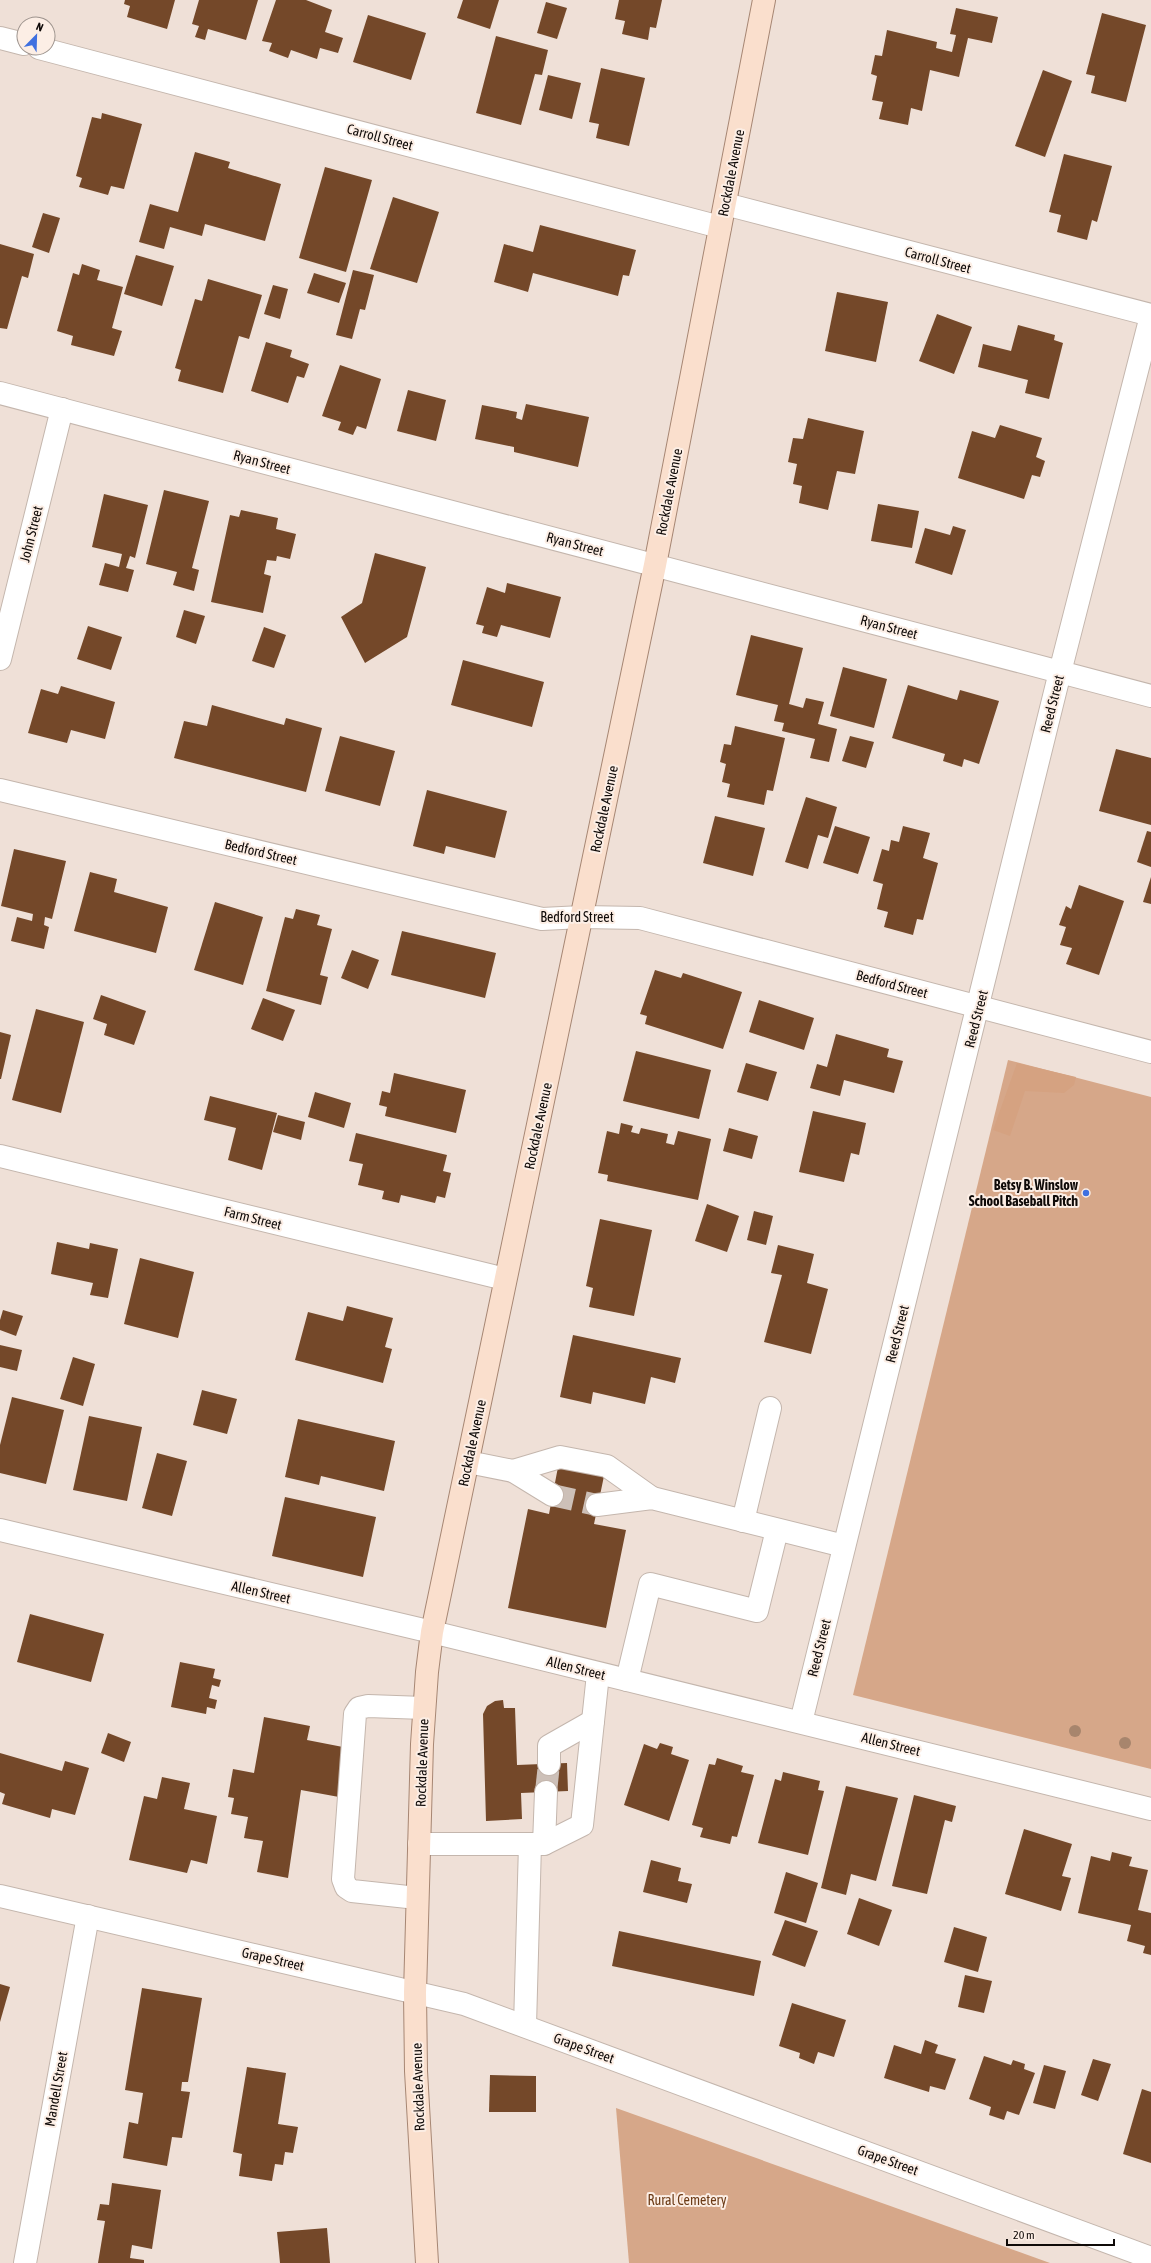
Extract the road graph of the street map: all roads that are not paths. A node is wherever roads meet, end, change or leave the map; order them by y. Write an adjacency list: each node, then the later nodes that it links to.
1 (764, 0): 5 (main road, Rockdale Avenue)
2 (0, 38): 3 (street)
3 (16, 42)
4 (56, 52): 6 (street, Carroll Street)
5 (725, 204): 6 (main road, Rockdale Avenue); 7 (street, Carroll Street)
6 (720, 227): 10 (main road, Rockdale Avenue)
7 (1151, 316): 12 (street, Reed Street)
8 (0, 393): 9 (street, Ryan Street)
9 (62, 409): 10 (street, Ryan Street); 11 (street, John Street)
10 (655, 565): 12 (street, Ryan Street); 15 (main road, Rockdale Avenue)
11 (0, 659)
12 (1060, 672): 13 (street, Ryan Street); 16 (street, Reed Street)
13 (1151, 696)
14 (0, 790): 15 (street, Bedford Street)
15 (582, 917): 16 (street, Bedford Street); 19 (main road, Rockdale Avenue)
16 (979, 1006): 17 (street, Bedford Street); 29 (street, Reed Street)
17 (1151, 1052)
18 (0, 1156): 19 (street, Farm Street)
19 (505, 1279): 21 (main road, Rockdale Avenue)
20 (770, 1408): 26 (street)
21 (468, 1462): 22 (street); 30 (main road, Rockdale Avenue)
22 (512, 1471): 23 (street); 24 (street)
23 (552, 1495)
24 (652, 1498): 25 (street); 26 (street)
25 (597, 1505)
26 (743, 1521): 28 (street)
27 (0, 1530): 30 (street, Allen Street)
28 (777, 1530): 29 (street); 32 (street)
29 (844, 1546): 35 (street, Reed Street)
30 (432, 1632): 31 (street, Allen Street); 33 (main road, Rockdale Avenue)
31 (598, 1674): 32 (street, Allen Street); 34 (street)
32 (626, 1680): 35 (street, Allen Street)
33 (424, 1708): 39 (main road, Rockdale Avenue); 42 (street)
34 (593, 1721): 36 (street); 40 (street)
35 (801, 1722): 38 (street, Allen Street)
36 (549, 1764)
37 (546, 1792): 40 (street)
38 (1151, 1809)
39 (419, 1844): 40 (street); 42 (main road, Rockdale Avenue)
40 (537, 1844): 45 (street)
41 (0, 1896): 43 (street, Grape Street)
42 (417, 1898): 44 (main road, Rockdale Avenue)
43 (88, 1916): 44 (street, Grape Street); 47 (street, Mandell Street)
44 (416, 1993): 45 (street, Grape Street); 48 (main road, Rockdale Avenue)
45 (525, 2026): 46 (street, Grape Street)
46 (1151, 2258)
47 (25, 2263)
48 (427, 2263)

